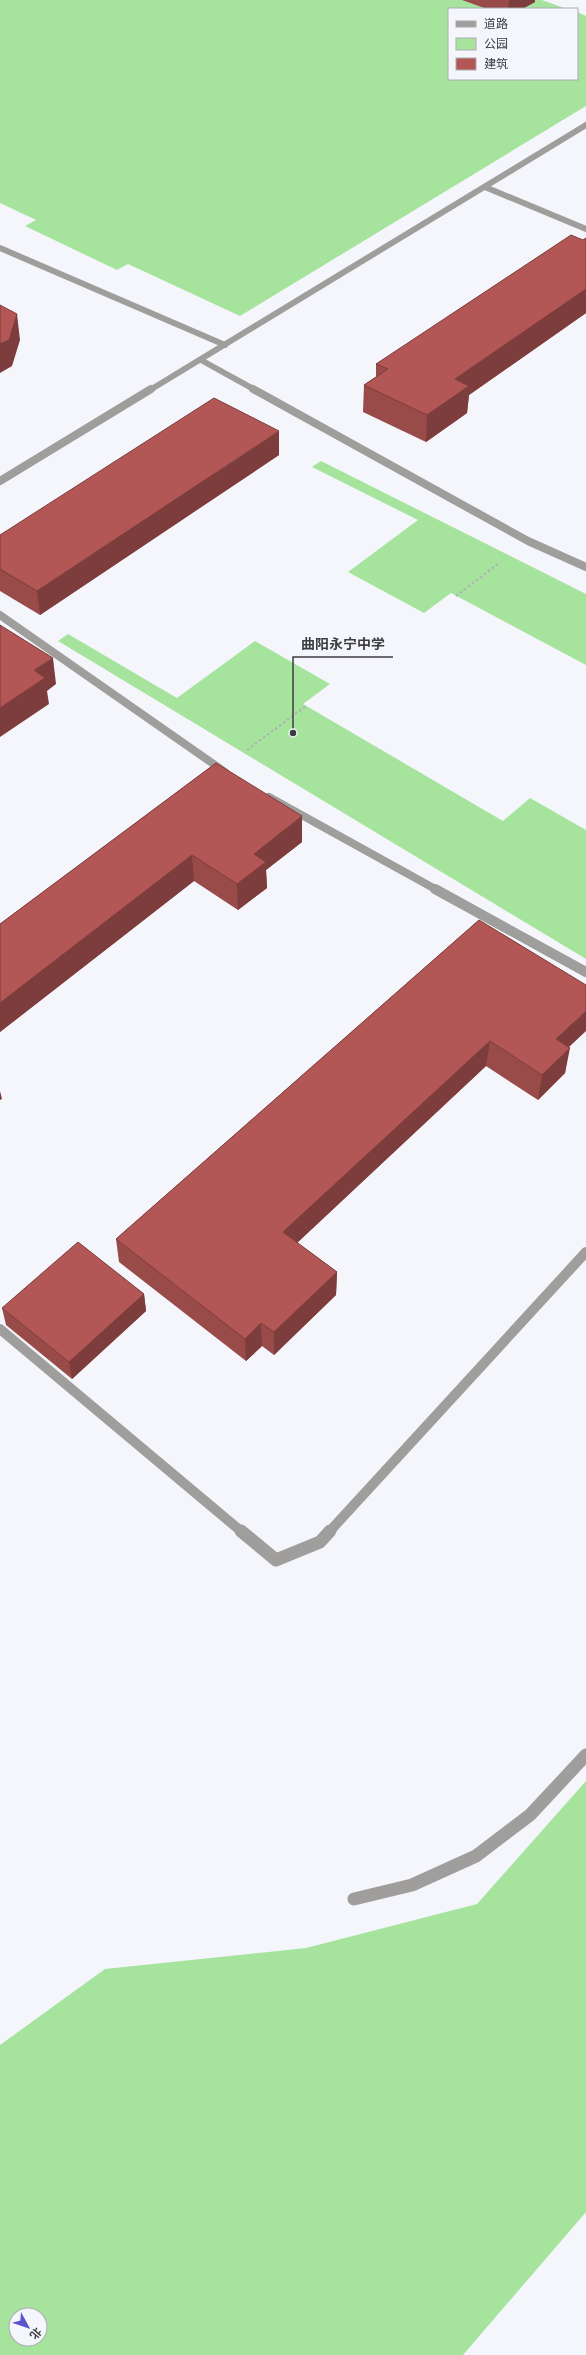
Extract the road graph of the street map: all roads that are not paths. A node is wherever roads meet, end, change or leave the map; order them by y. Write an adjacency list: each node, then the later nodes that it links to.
1 (586, 125): 2 (street)
2 (485, 187): 3 (street); 5 (street)
3 (586, 229)
4 (0, 248): 5 (street)
5 (225, 345): 6 (street)
6 (201, 360): 7 (street); 8 (street)
7 (0, 481)
8 (586, 568)
9 (0, 615): 10 (street)
10 (235, 778)
11 (262, 793): 12 (street)
12 (586, 972)
13 (586, 1252): 14 (street)
14 (0, 1329)
15 (586, 1755): 16 (street)
16 (354, 1899)

